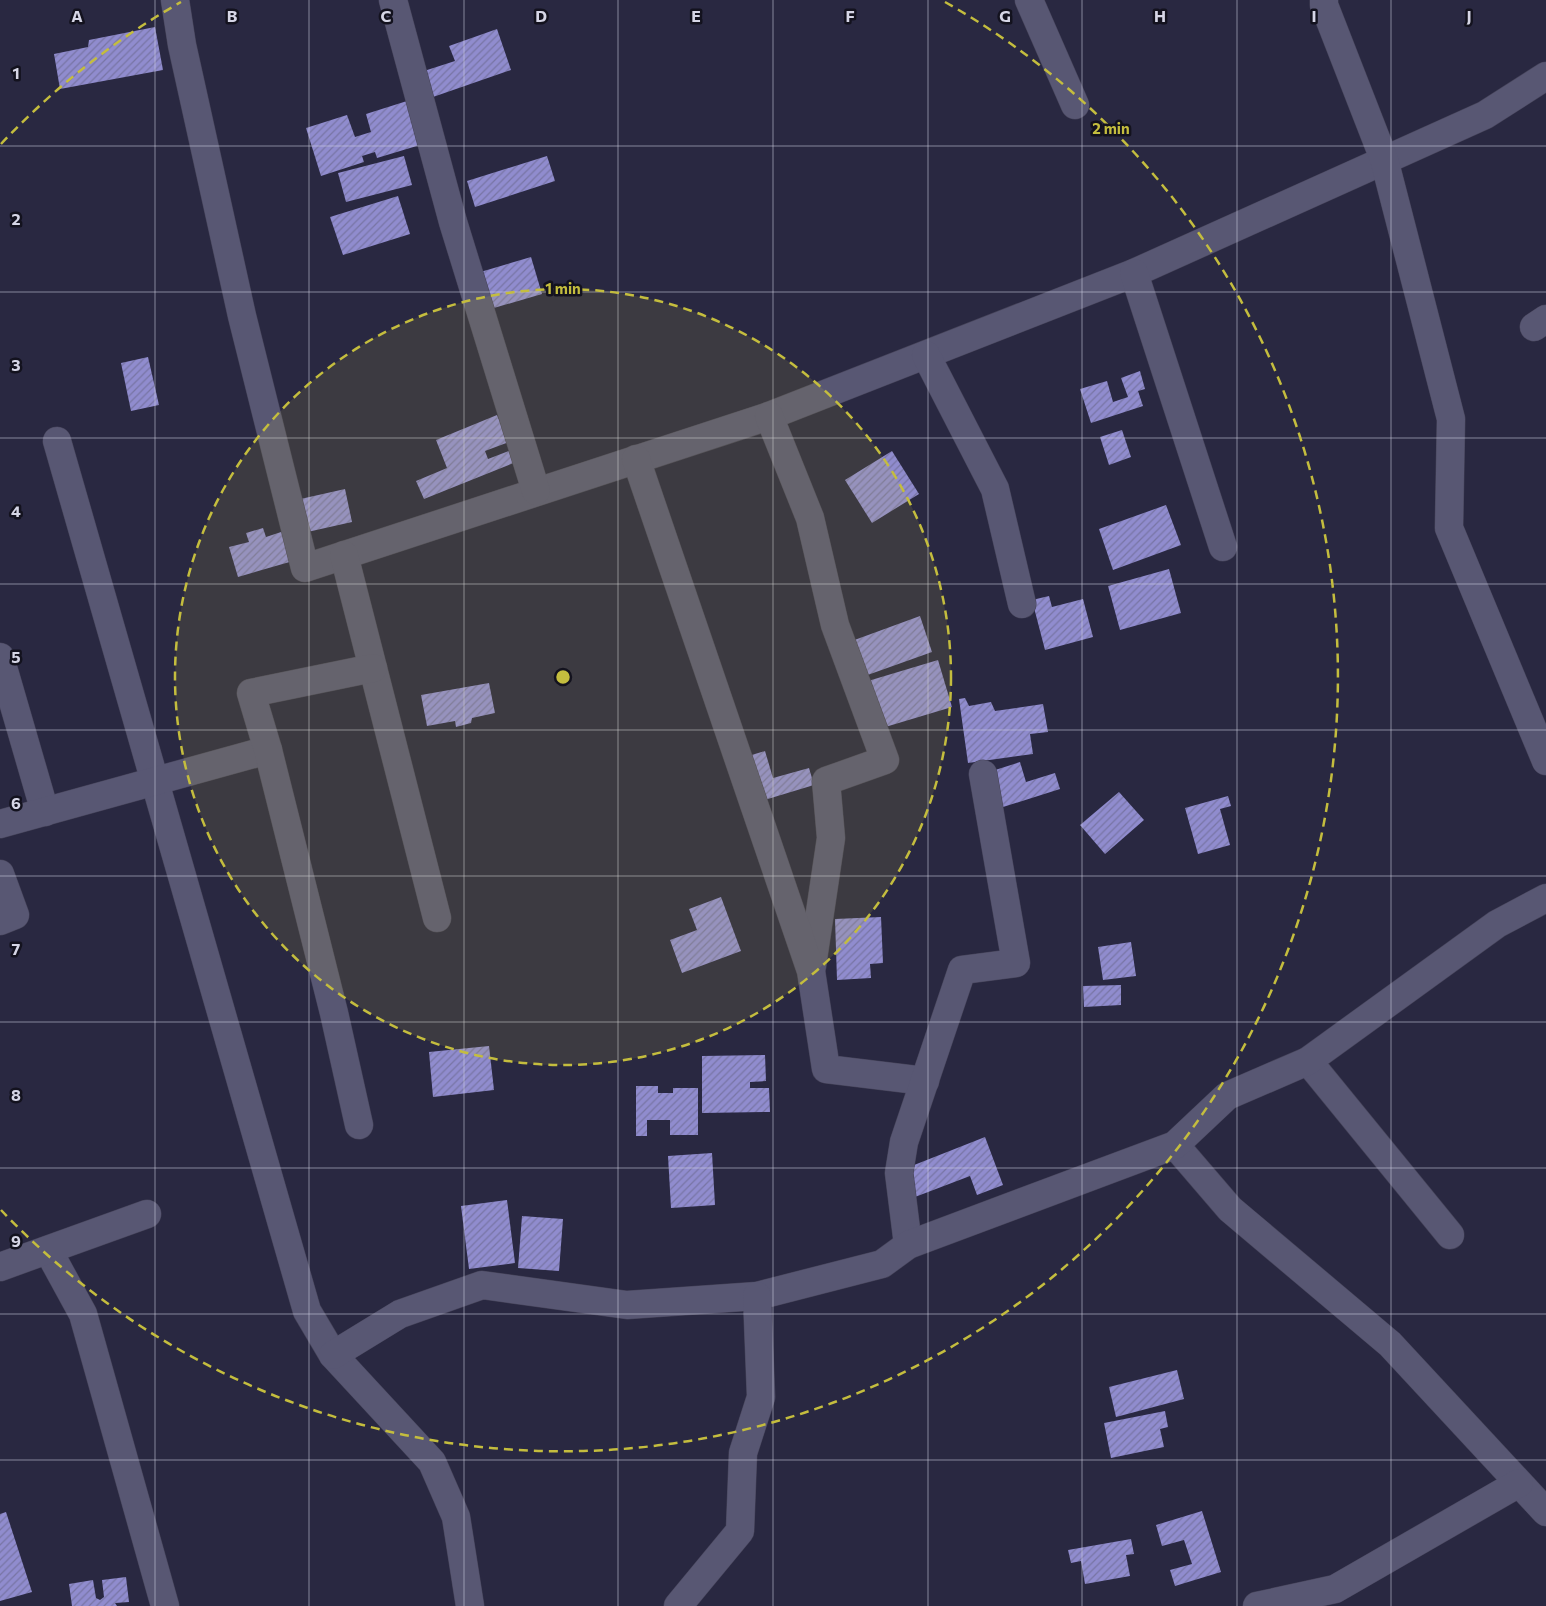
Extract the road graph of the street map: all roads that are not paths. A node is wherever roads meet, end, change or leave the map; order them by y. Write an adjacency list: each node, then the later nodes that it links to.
1 (175, 0): 15 (street)
2 (393, 0): 13 (street)
3 (1029, 0): 6 (street)
4 (1324, 0): 7 (street)
5 (1546, 76): 7 (street)
6 (1075, 105)
7 (1384, 159): 8 (street); 20 (street)
8 (1134, 273): 9 (street); 14 (street)
9 (926, 355): 10 (street); 16 (street)
10 (768, 416): 12 (street); 29 (street)
11 (57, 441): 22 (street)
12 (636, 459): 13 (street); 29 (street)
13 (536, 491): 15 (street)
14 (1223, 547)
15 (344, 555): 18 (street)
16 (1022, 604)
17 (0, 656): 23 (street)
18 (373, 668): 19 (street); 27 (street)
19 (268, 750): 22 (street); 32 (street)
20 (1546, 761)
21 (982, 774): 31 (street)
22 (154, 782): 23 (street); 40 (street)
23 (45, 812): 24 (street)
24 (0, 824)
25 (0, 874): 28 (street)
26 (1546, 898): 30 (street)
27 (437, 918)
28 (0, 921)
29 (812, 971): 31 (street)
30 (1308, 1061): 33 (street); 35 (street)
31 (925, 1080): 36 (street)
32 (359, 1125)
33 (1175, 1145): 36 (street); 41 (street)
34 (147, 1214): 37 (street)
35 (1450, 1235)
36 (908, 1245): 39 (street)
37 (48, 1250): 38 (street); 44 (street)
38 (0, 1268)
39 (757, 1296): 40 (street); 46 (street)
40 (333, 1355): 45 (street)
41 (1519, 1483): 42 (street); 43 (street)
42 (1546, 1512)
43 (1336, 1598): 47 (street)
44 (165, 1606)
45 (470, 1606)
46 (678, 1606)
47 (1257, 1606)

